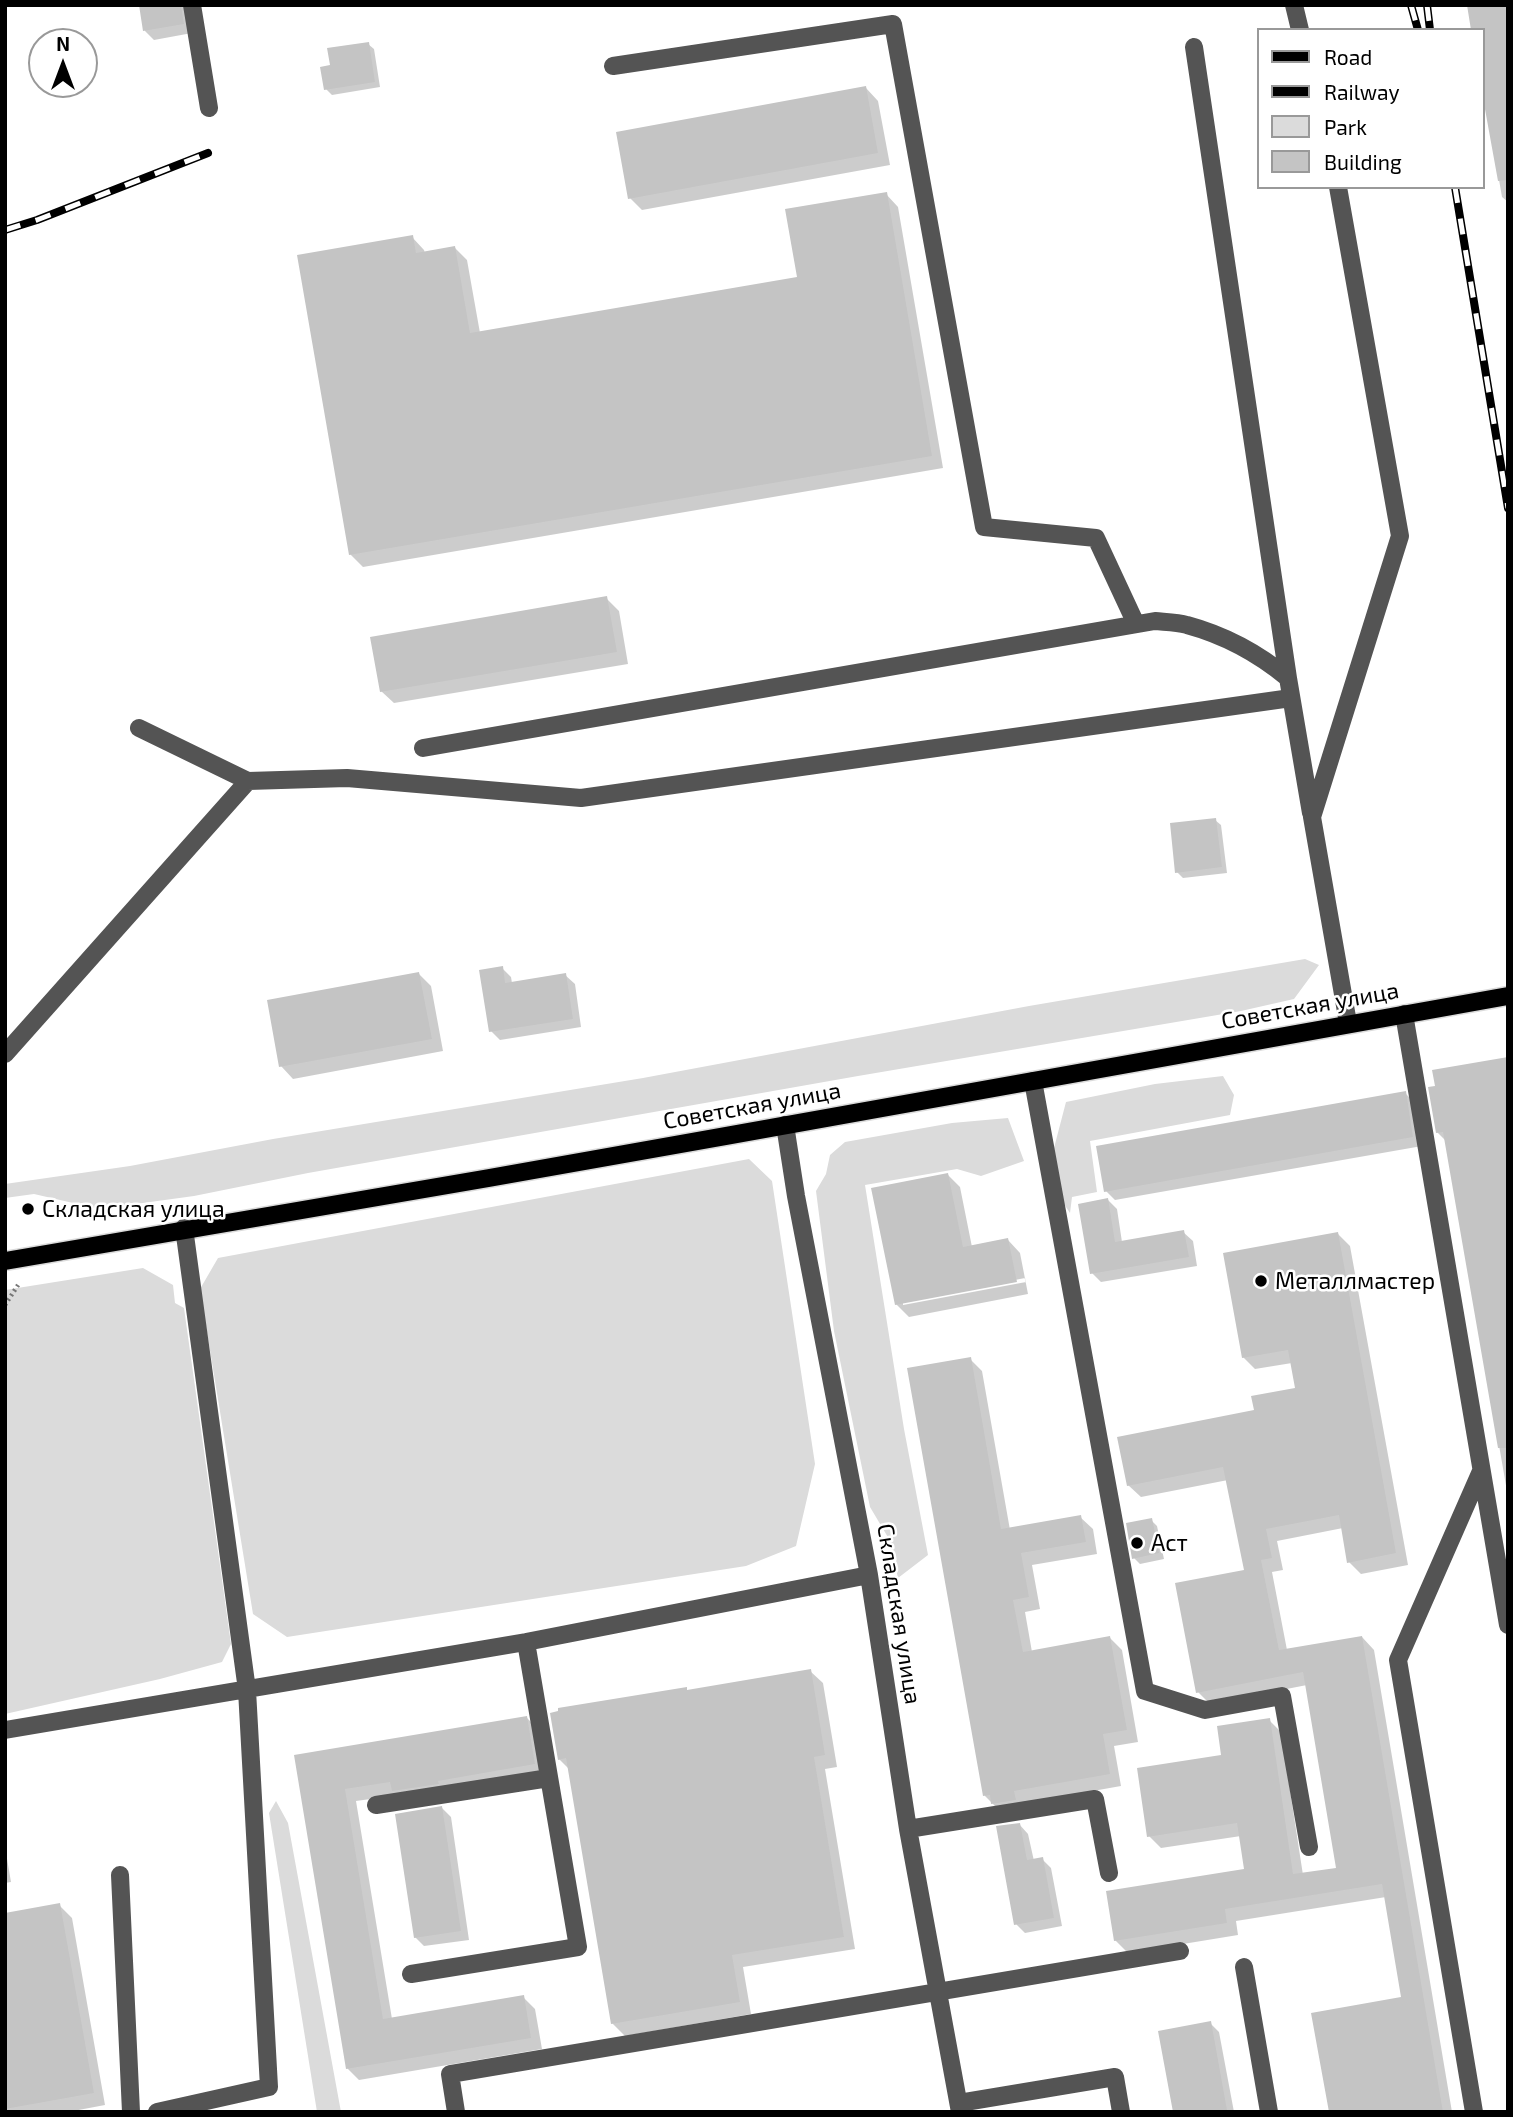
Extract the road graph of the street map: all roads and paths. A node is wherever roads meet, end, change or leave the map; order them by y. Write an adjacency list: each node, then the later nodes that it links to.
1 (192, 5): 6 (street)
2 (1294, 5): 3 (street)
3 (1300, 28)
4 (1194, 47): 9 (street)
5 (614, 66): 8 (street)
6 (209, 108)
7 (1338, 189): 14 (street)
8 (1136, 624): 9 (street); 12 (street)
9 (1288, 678): 10 (street)
10 (1291, 698): 13 (street); 14 (street)
11 (139, 728): 13 (street)
12 (423, 747)
13 (248, 781): 18 (street)
14 (1312, 817): 17 (street)
15 (1508, 996): 16 (main road, Советская улица)
16 (1404, 1014): 17 (main road, Советская улица); 25 (street)
17 (1348, 1023): 19 (main road, Советская улица)
18 (5, 1054)
19 (1033, 1081): 20 (main road, Советская улица); 34 (street)
20 (785, 1125): 21 (main road, Советская улица); 26 (street, Складская улица)
21 (184, 1228): 22 (main road, Советская улица); 29 (street)
22 (5, 1261)
23 (20, 1282): 24 (path)
24 (5, 1305)
25 (1481, 1471): 27 (street); 47 (street)
26 (869, 1575): 28 (street); 33 (street, Складская улица)
27 (1508, 1625)
28 (526, 1642): 29 (street); 31 (street)
29 (247, 1690): 30 (street); 43 (street)
30 (5, 1730)
31 (549, 1778): 32 (street); 39 (street)
32 (376, 1805)
33 (908, 1829): 35 (street); 40 (street, Складская улица)
34 (1310, 1847)
35 (1109, 1873)
36 (120, 1875): 42 (street)
37 (1180, 1951): 40 (street)
38 (1244, 1967): 46 (street)
39 (411, 1974)
40 (938, 1993): 41 (street, Складская улица); 44 (street)
41 (960, 2107): 45 (street)
42 (131, 2112)
43 (158, 2112)
44 (456, 2112)
45 (1121, 2112)
46 (1269, 2112)
47 (1474, 2112)

